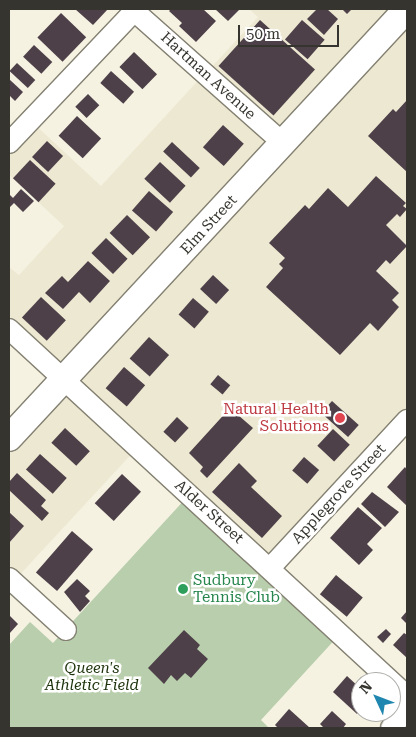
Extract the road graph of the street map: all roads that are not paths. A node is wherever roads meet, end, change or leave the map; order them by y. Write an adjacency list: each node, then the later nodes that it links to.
1 (134, 9): 3 (street); 4 (street, Hartman Avenue)
2 (407, 10): 4 (main road, Elm Street)
3 (9, 143)
4 (284, 144): 6 (main road, Elm Street)
5 (9, 329): 6 (street, Alder Street)
6 (63, 380): 8 (main road, Elm Street); 9 (street, Alder Street)
7 (407, 420): 9 (street, Applegrove Street)
8 (9, 438)
9 (270, 568): 12 (street, Alder Street)
10 (9, 578): 11 (street)
11 (66, 630)
12 (407, 696)
13 (407, 710): 14 (street)
14 (391, 728)

